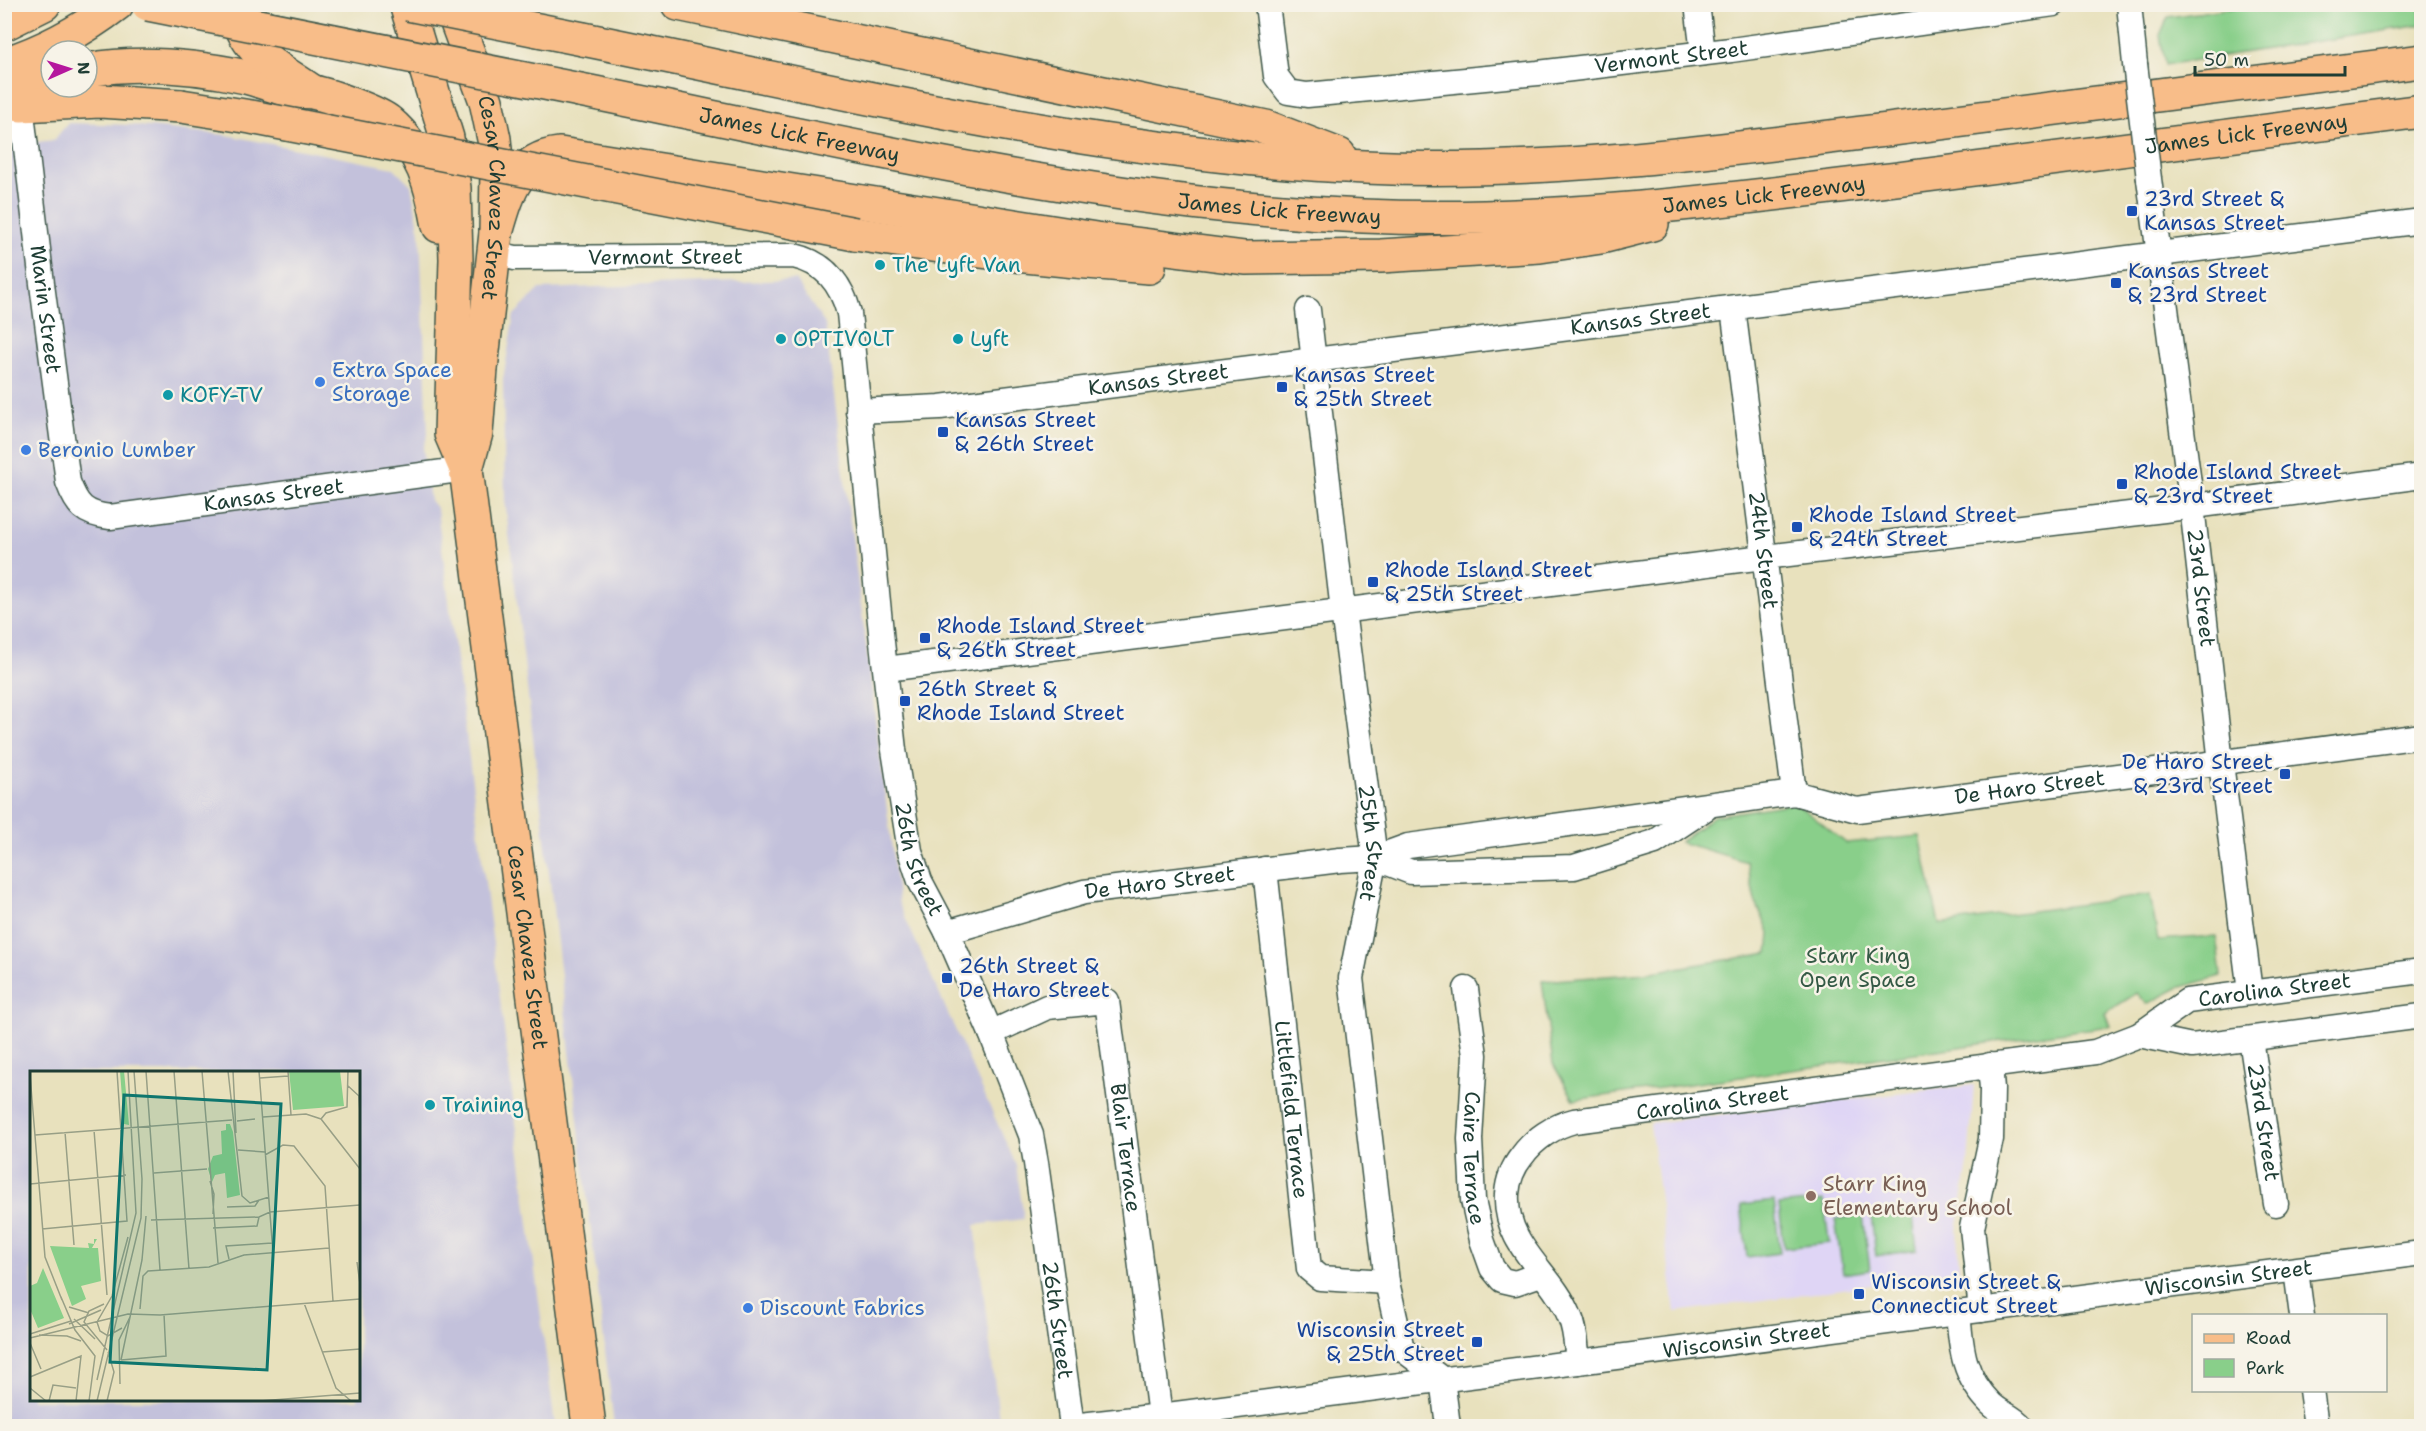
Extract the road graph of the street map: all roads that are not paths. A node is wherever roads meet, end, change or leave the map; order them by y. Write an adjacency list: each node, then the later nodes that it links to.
1 (54, 4): 13 (main road)
2 (117, 4): 16 (main road)
3 (148, 4): 25 (main road, James Lick Freeway, bridge)
4 (234, 4): 19 (main road)
5 (407, 4): 23 (main road, Cesar Chavez Street); 24 (main road, bridge)
6 (450, 4): 27 (main road, Cesar Chavez Street)
7 (678, 4): 21 (main road)
8 (774, 4): 21 (main road)
9 (1267, 4): 14 (street, Vermont Street)
10 (1696, 4): 14 (street)
11 (2054, 4): 14 (street, Vermont Street)
12 (2129, 4): 28 (street, 23rd Street, bridge)
13 (24, 15)
14 (1703, 53)
15 (2421, 61): 24 (main road)
16 (4, 64)
17 (99, 69): 19 (main road)
18 (39, 82): 20 (main road)
19 (313, 92): 33 (main road)
20 (10, 98): 29 (main road, bridge); 39 (street, Marin Street)
21 (1132, 100): 24 (main road)
22 (2421, 111): 25 (main road, James Lick Freeway)
23 (438, 116): 27 (main road); 33 (main road, Cesar Chavez Street)
24 (1370, 167)
25 (1763, 196): 29 (main road)
26 (2421, 221): 28 (street, Kansas Street)
27 (495, 243): 29 (main road); 30 (street, Vermont Street); 36 (main road, Cesar Chavez Street)
28 (2159, 253): 31 (street, Kansas Street); 38 (street, 23rd Street)
29 (1346, 257)
30 (832, 276): 35 (street, 26th Street)
31 (1733, 308): 34 (street, Kansas Street); 40 (street, 24th Street)
32 (1308, 310): 34 (street, 25th Street)
33 (452, 351): 36 (main road, Cesar Chavez Street)
34 (1314, 362): 35 (street, Kansas Street); 41 (street, 25th Street)
35 (858, 411): 42 (street, 26th Street)
36 (466, 469): 39 (street, Kansas Street); 69 (main road, Cesar Chavez Street)
37 (2421, 476): 38 (street)
38 (2192, 506): 40 (street); 44 (street, 23rd Street)
39 (83, 509)
40 (1765, 557): 41 (street); 45 (street, 24th Street)
41 (1343, 611): 42 (street); 47 (street, 25th Street)
42 (886, 669): 49 (street, 26th Street)
43 (2421, 736): 44 (street, De Haro Street)
44 (2221, 763): 45 (street, De Haro Street); 52 (street, 23rd Street)
45 (1794, 793): 46 (street, De Haro Street)
46 (1710, 805): 47 (street, De Haro Street); 47 (street, De Haro Street)
47 (1375, 858): 48 (street, De Haro Street); 62 (street, 25th Street)
48 (1265, 869): 49 (street, De Haro Street); 62 (street, Littlefield Terrace)
49 (947, 932): 54 (street, 26th Street)
50 (2421, 971): 52 (street, Carolina Street)
51 (1466, 989): 61 (street, Caire Terrace)
52 (2250, 992): 55 (street, Carolina Street)
53 (2421, 1016): 56 (street)
54 (991, 1033): 68 (street, Blair Terrace); 70 (street, 26th Street)
55 (2139, 1035): 56 (street); 57 (street, Carolina Street)
56 (2251, 1039): 58 (street, 23rd Street)
57 (1990, 1065): 61 (street, Carolina Street); 63 (street)
58 (2277, 1204)
59 (2421, 1254): 60 (street, Wisconsin Street)
60 (2296, 1270): 63 (street, Wisconsin Street); 64 (street)
61 (1541, 1274): 65 (street, Carolina Street)
62 (1387, 1282): 66 (street, 25th Street)
63 (1969, 1311): 65 (street, Wisconsin Street); 72 (street)
64 (2302, 1314)
65 (1578, 1362): 66 (street, Wisconsin Street)
66 (1442, 1379): 68 (street, Wisconsin Street); 71 (street)
67 (2311, 1392): 73 (street)
68 (1160, 1416): 70 (street, Wisconsin Street)
69 (589, 1426)
70 (1072, 1426)
71 (1448, 1426)
72 (2021, 1426)
73 (2316, 1426)

